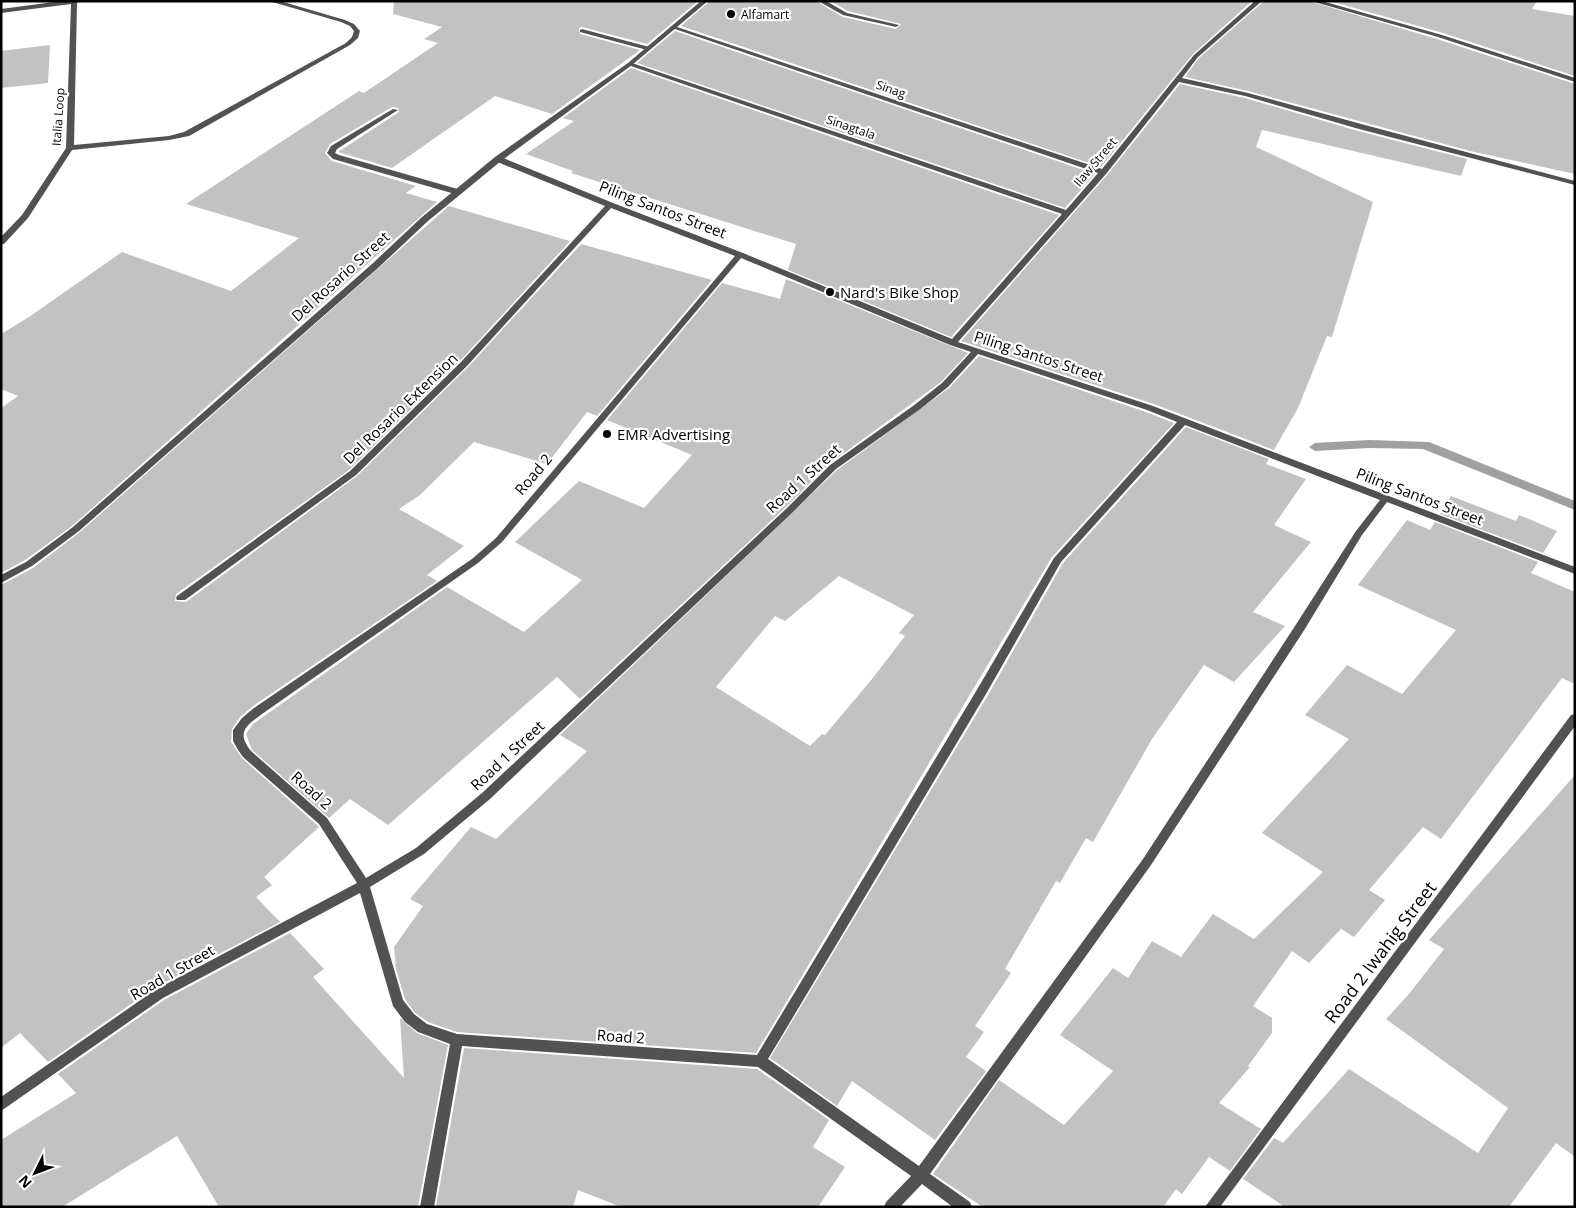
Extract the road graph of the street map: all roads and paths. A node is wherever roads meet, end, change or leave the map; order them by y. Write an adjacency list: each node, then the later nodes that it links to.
1 (75, 1): 7 (street); 16 (street, Italia Loop)
2 (272, 1): 16 (street)
3 (706, 1): 9 (street, Del Rosario Street)
4 (821, 1): 8 (street)
5 (1259, 1): 13 (street, Ilaw Street)
6 (1314, 1): 14 (street)
7 (1, 11)
8 (896, 25)
9 (672, 27): 11 (street, Del Rosario Street); 18 (street, Sinag)
10 (582, 30): 11 (street)
11 (647, 48): 12 (street, Del Rosario Street)
12 (630, 64): 17 (street, Del Rosario Street); 22 (street, Sinagtala)
13 (1177, 79): 18 (street, Ilaw Street); 19 (street)
14 (1575, 80)
15 (395, 110): 20 (street)
16 (70, 148): 23 (street, Italia Loop)
17 (498, 159): 20 (street, Del Rosario Street); 21 (street, Piling Santos Street)
18 (1103, 172): 22 (street, Ilaw Street)
19 (1575, 183)
20 (458, 192): 30 (street, Del Rosario Street)
21 (610, 206): 24 (street, Piling Santos Street); 31 (street, Del Rosario Extension)
22 (1065, 212): 25 (street, Ilaw Street)
23 (1, 242)
24 (740, 255): 25 (street, Piling Santos Street); 33 (street, Road 2)
25 (952, 343): 26 (street, Piling Santos Street)
26 (976, 351): 27 (street, Piling Santos Street); 33 (street, Road 1 Street)
27 (1183, 421): 28 (street, Piling Santos Street); 35 (street)
28 (1385, 499): 29 (street, Piling Santos Street); 37 (street)
29 (1575, 571)
30 (1, 580)
31 (181, 598)
32 (1575, 718): 41 (street, Road 2 Iwahig Street)
33 (364, 885): 34 (street, Road 2); 36 (street, Road 1 Street)
34 (457, 1040): 35 (street, Road 2); 38 (street)
35 (760, 1062): 37 (street)
36 (1, 1105)
37 (920, 1176): 39 (street); 40 (street)
38 (427, 1207)
39 (891, 1207)
40 (964, 1207)
41 (1212, 1207)

